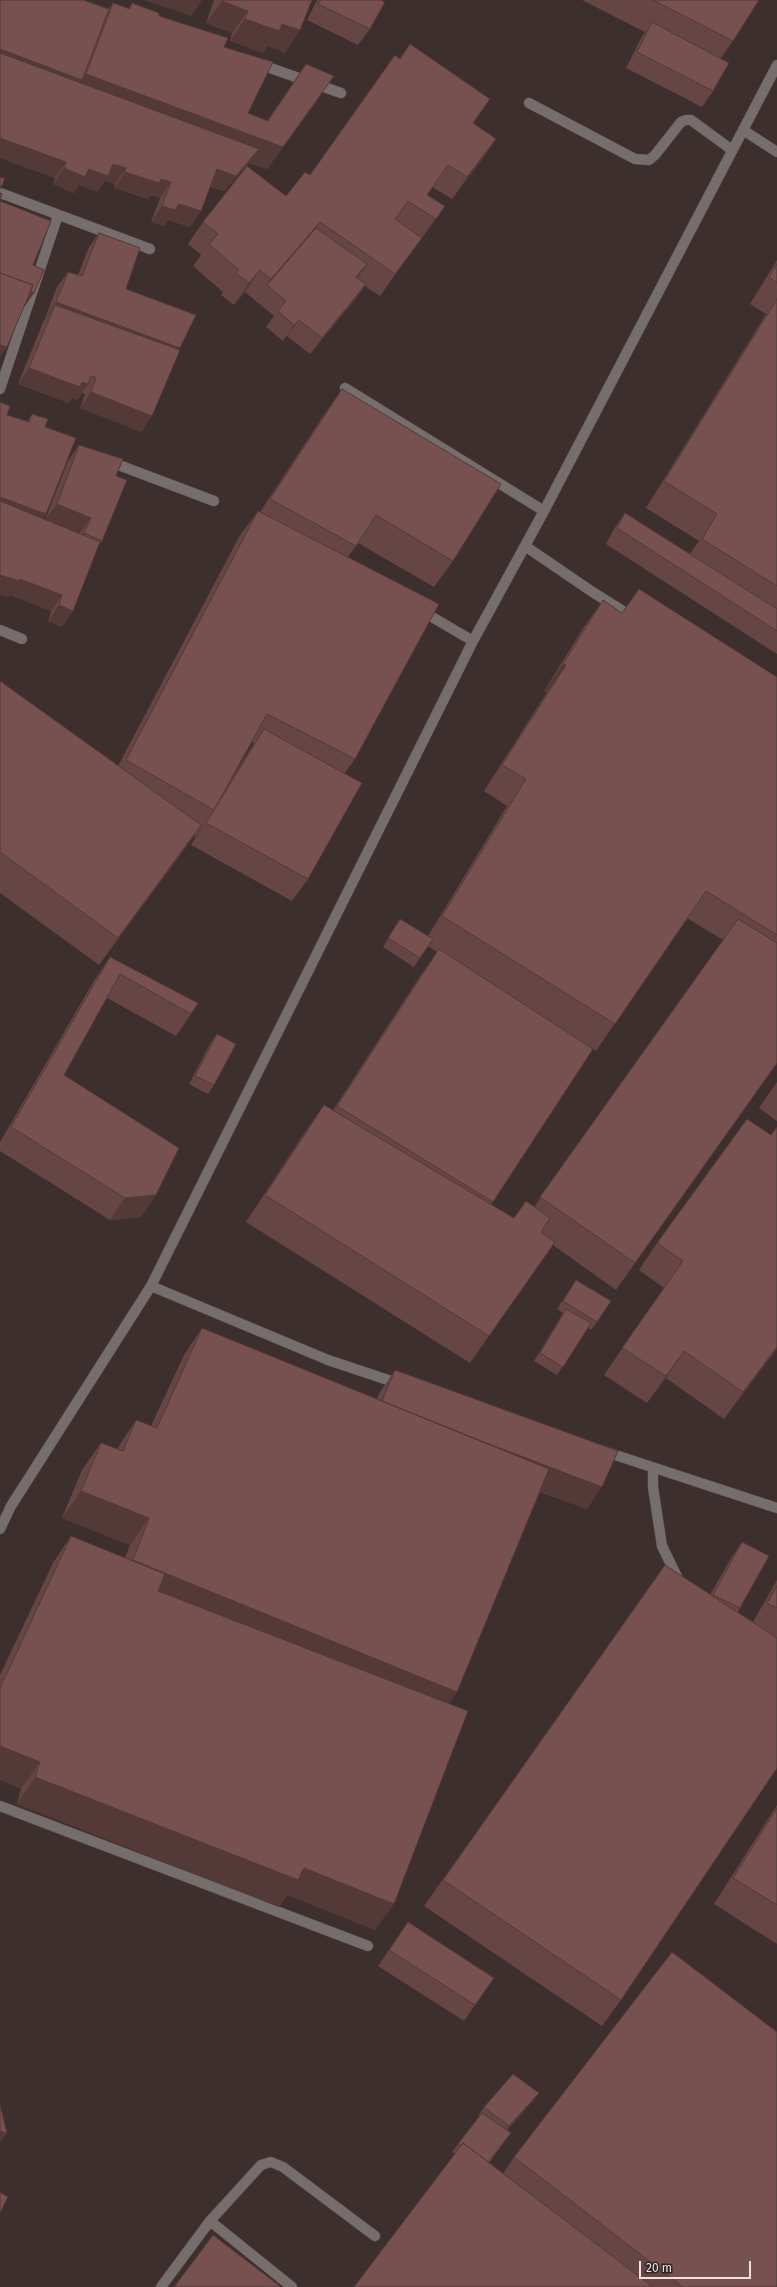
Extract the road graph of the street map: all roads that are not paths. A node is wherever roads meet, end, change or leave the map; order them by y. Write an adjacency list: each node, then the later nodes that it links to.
1 (252, 61): 3 (street)
2 (777, 65): 5 (street)
3 (341, 93)
4 (529, 103): 6 (street)
5 (743, 130): 6 (street); 7 (street)
6 (732, 150): 15 (street)
7 (777, 152)
8 (0, 193): 9 (street)
9 (58, 215): 10 (street); 12 (street)
10 (150, 249)
11 (345, 388): 15 (street)
12 (0, 389)
13 (96, 456): 14 (street)
14 (214, 501)
15 (544, 511): 16 (street)
16 (526, 546): 18 (street); 21 (street)
17 (410, 604): 21 (street)
18 (644, 624)
19 (0, 630): 20 (street)
20 (22, 639)
21 (474, 641): 22 (street)
22 (151, 1286): 23 (street); 27 (street)
23 (411, 1387)
24 (593, 1448): 25 (street)
25 (653, 1468): 26 (street); 28 (street)
26 (777, 1508)
27 (0, 1529)
28 (684, 1593)
29 (0, 1806): 30 (street)
30 (368, 1946)
31 (210, 2221): 32 (street); 33 (street); 34 (street)
32 (375, 2236)
33 (161, 2287)
34 (292, 2287)

